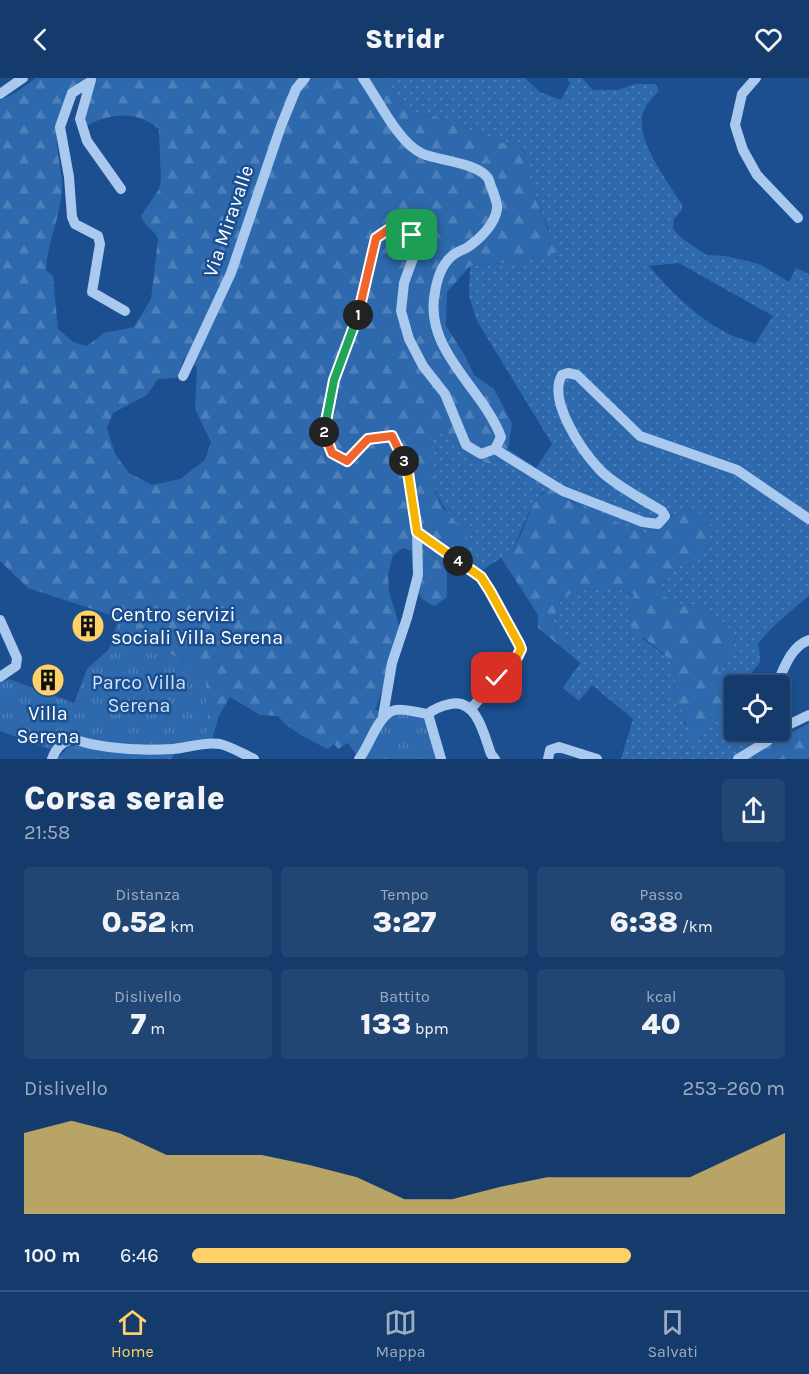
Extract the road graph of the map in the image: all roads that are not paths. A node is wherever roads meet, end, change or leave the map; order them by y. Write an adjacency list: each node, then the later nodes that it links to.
1 (23, 78): 6 (street)
2 (305, 78): 10 (street, Via Miravalle)
3 (363, 78): 11 (street)
4 (756, 78): 8 (street)
5 (92, 80): 7 (street); 9 (street)
6 (0, 94)
7 (121, 189)
8 (798, 218)
9 (125, 311)
10 (183, 376)
11 (495, 449): 12 (street); 13 (street)
12 (809, 519)
13 (417, 532): 18 (street); 21 (street)
14 (0, 620): 17 (street)
15 (809, 640): 16 (street)
16 (781, 675)
17 (0, 677)
18 (471, 709): 19 (street); 27 (street)
19 (428, 714): 21 (street); 26 (street)
20 (809, 715): 22 (street)
21 (383, 716): 25 (street)
22 (766, 742): 30 (street)
23 (52, 759): 24 (street)
24 (254, 759)
25 (359, 759)
26 (441, 759)
27 (495, 759)
28 (548, 759): 29 (street)
29 (597, 759)
30 (738, 759)

